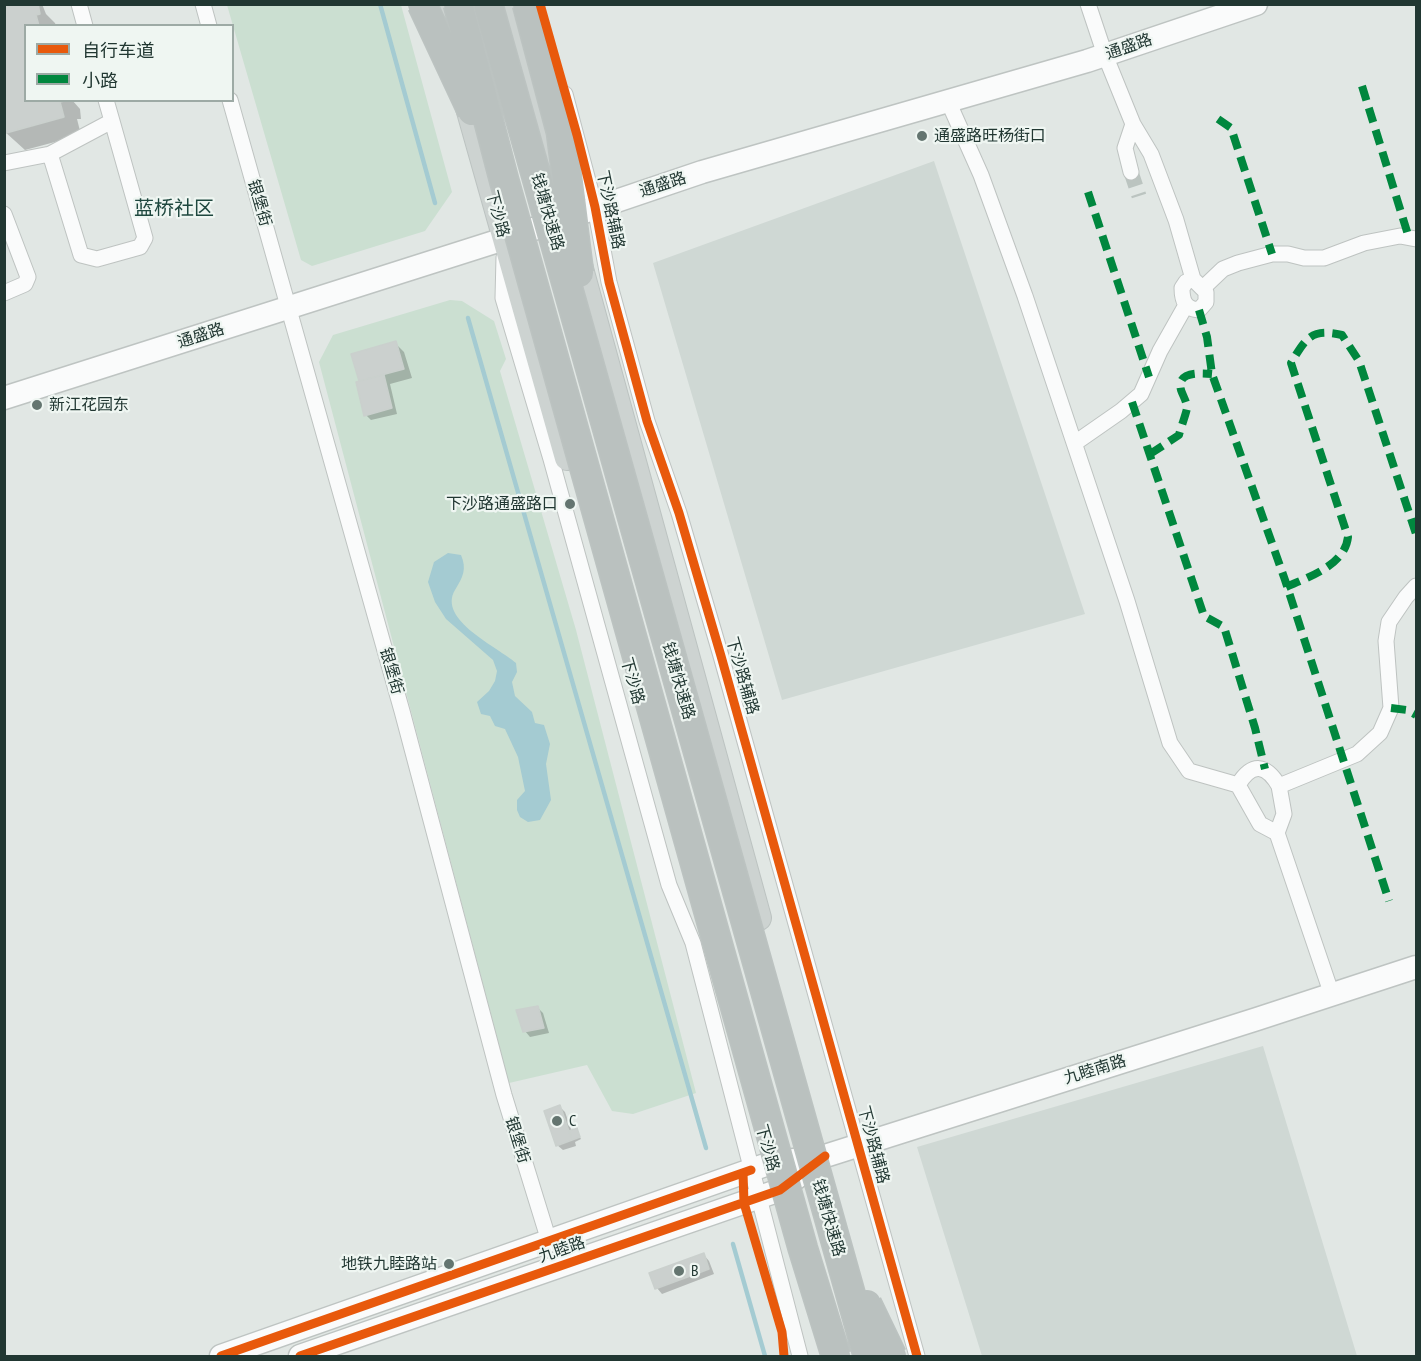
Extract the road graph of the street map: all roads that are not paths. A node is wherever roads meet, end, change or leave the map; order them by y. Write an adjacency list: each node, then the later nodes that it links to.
1 (79, 4): 13 (street)
2 (203, 4): 14 (street)
3 (415, 4): 19 (street)
4 (422, 4): 25 (highway, bridge)
5 (440, 4): 19 (main road, 下沙路)
6 (458, 4): 25 (highway, 钱塘快速路, bridge)
7 (488, 4): 35 (highway, 钱塘快速路, bridge)
8 (508, 4): 28 (main road)
9 (527, 4): 35 (highway, bridge)
10 (540, 4): 26 (street, 下沙路辅路)
11 (1088, 4): 15 (street)
12 (1243, 6): 15 (street, 通盛路)
13 (84, 24)
14 (208, 24)
15 (1105, 55): 16 (street, 通盛路); 21 (street)
16 (948, 101): 26 (street, 通盛路); 37 (street)
17 (107, 102): 20 (street)
18 (231, 102): 34 (street, 银堡街)
19 (468, 109): 29 (main road, 下沙路)
20 (112, 120): 22 (street); 22 (street)
21 (1133, 124): 24 (street); 31 (street)
22 (50, 154): 23 (street)
23 (4, 163)
24 (1131, 172)
25 (504, 180): 50 (highway, 钱塘快速路, bridge)
26 (595, 207): 28 (street, 通盛路); 45 (street, 下沙路辅路)
27 (4, 214): 32 (street)
28 (567, 216): 29 (street, 通盛路); 46 (main road)
29 (504, 239): 34 (street, 通盛路); 47 (main road, 下沙路)
30 (1416, 239): 31 (street)
31 (1198, 283): 33 (street); 33 (street)
32 (4, 293)
33 (1186, 305): 37 (street)
34 (289, 308): 36 (street, 通盛路); 49 (street, 银堡街)
35 (591, 368): 44 (highway, 钱塘快速路, bridge)
36 (4, 398)
37 (1075, 443): 39 (street)
38 (1416, 586): 40 (street)
39 (1238, 785): 40 (street); 41 (street)
40 (1279, 786): 41 (street)
41 (1277, 833): 43 (street)
42 (1416, 967): 43 (street, 九睦南路)
43 (1332, 995): 45 (street, 九睦南路)
44 (793, 1094): 57 (highway, 钱塘快速路, bridge); 59 (highway, bridge)
45 (858, 1145): 46 (street, 九睦南路); 60 (street, 下沙路辅路)
46 (825, 1156): 47 (street, 九睦南路); 48 (street, 九睦路); 58 (main road)
47 (761, 1166): 48 (main road, 下沙路); 49 (street, 九睦路)
48 (769, 1194): 52 (street, 九睦路); 53 (street); 55 (main road, 下沙路)
49 (549, 1241): 51 (street, 九睦路)
50 (803, 1249): 54 (highway, bridge); 56 (highway, 钱塘快速路, bridge)
51 (221, 1356)
52 (300, 1356)
53 (800, 1356)
54 (825, 1356)
55 (830, 1356)
56 (836, 1356)
57 (868, 1356)
58 (882, 1356)
59 (892, 1356)
60 (917, 1356)

